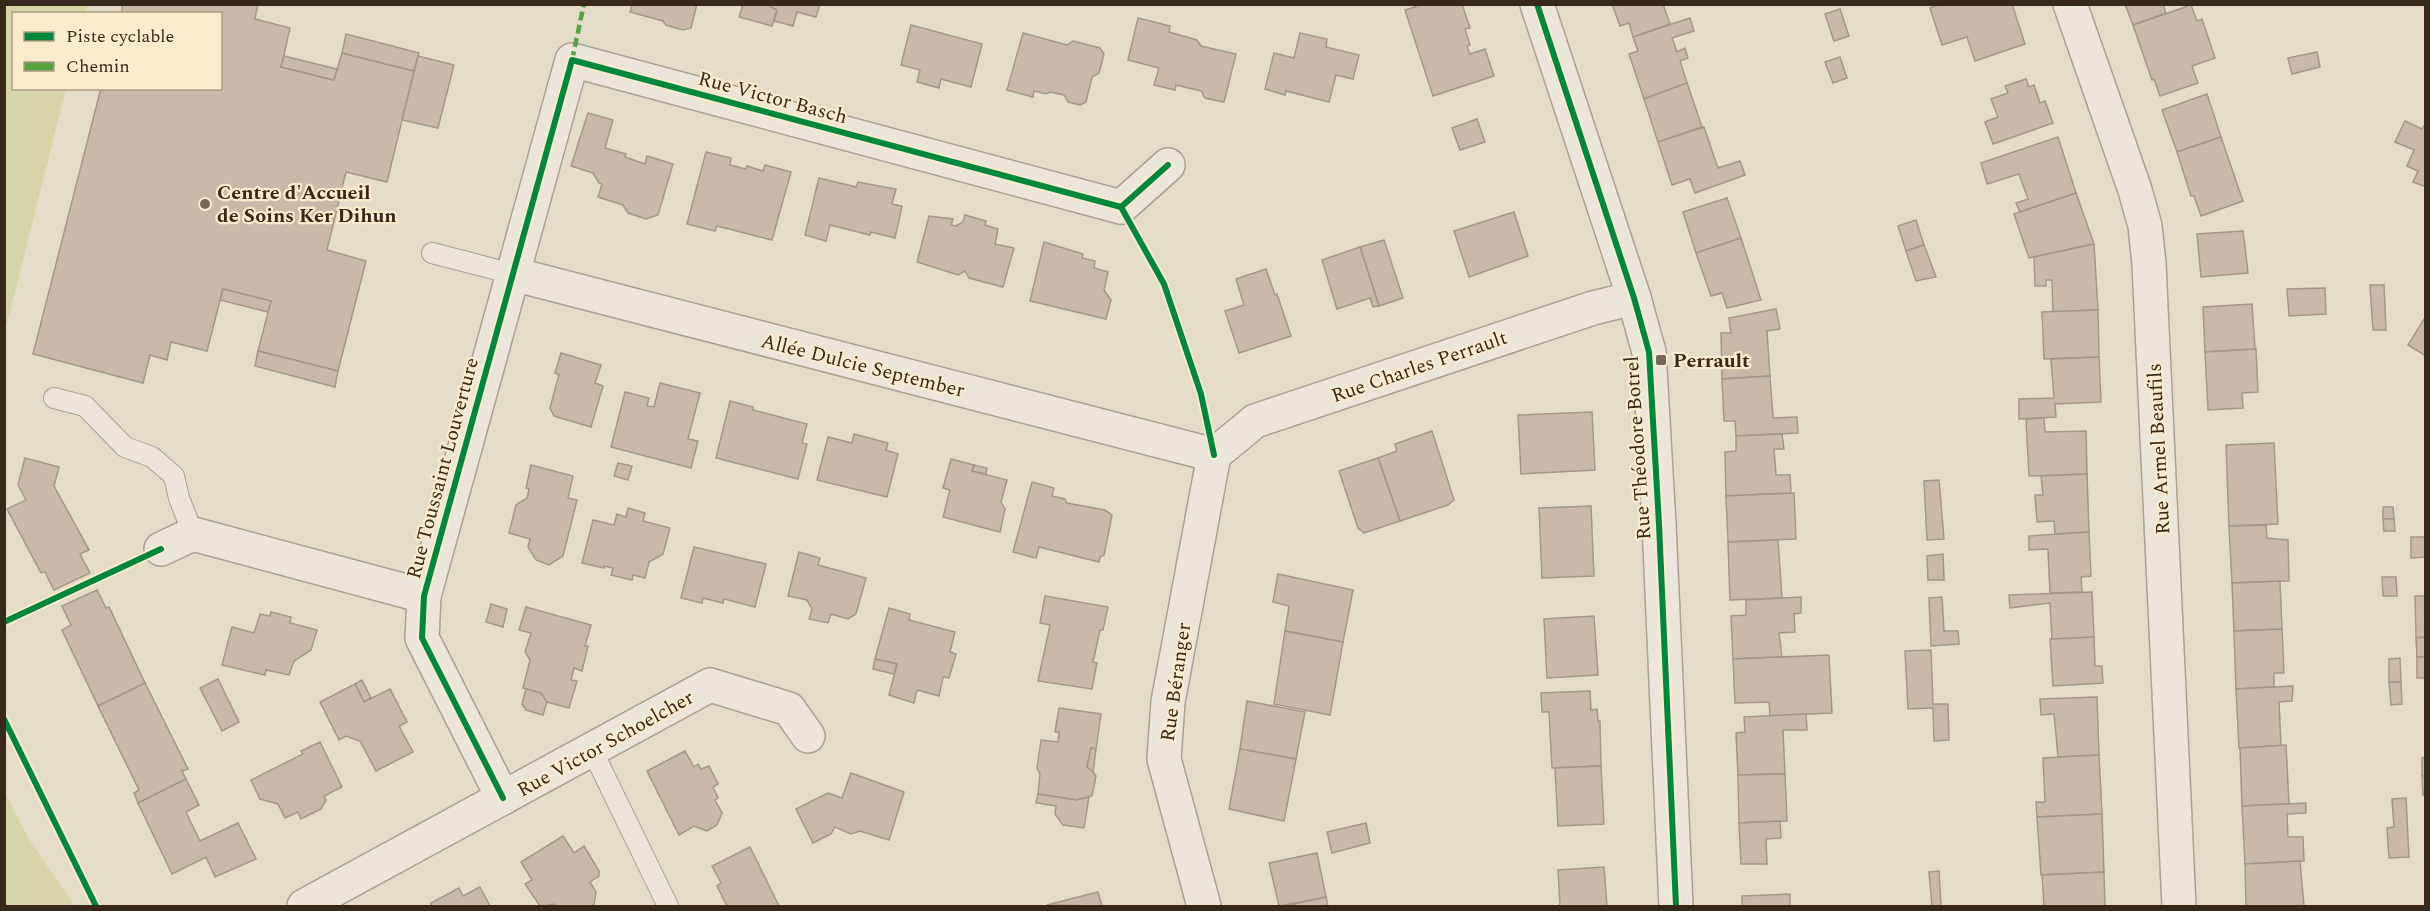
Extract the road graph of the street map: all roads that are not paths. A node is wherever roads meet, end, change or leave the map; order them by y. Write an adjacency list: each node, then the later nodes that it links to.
1 (1537, 4): 6 (street, Rue Théodore Botrel)
2 (2070, 4): 19 (street, Rue Armel Beaufils)
3 (1168, 165): 5 (street, Rue Victor Basch)
4 (432, 253): 5 (lane)
5 (513, 274): 8 (street, Allée Dulcie September); 11 (street, Rue Toussaint Louverture)
6 (1634, 298): 8 (street, Rue Charles Perrault); 18 (street, Rue Théodore Botrel)
7 (54, 398): 9 (lane)
8 (1214, 455): 17 (street, Rue Béranger)
9 (193, 534): 10 (street); 11 (street)
10 (161, 549)
11 (424, 596): 14 (street, Rue Toussaint Louverture)
12 (808, 736): 13 (street, Rue Victor Schoelcher)
13 (592, 750): 14 (street, Rue Victor Schoelcher); 16 (lane)
14 (503, 798): 15 (street, Rue Victor Schoelcher)
15 (304, 906)
16 (668, 906)
17 (1204, 906)
18 (1676, 906)
19 (2179, 906)

